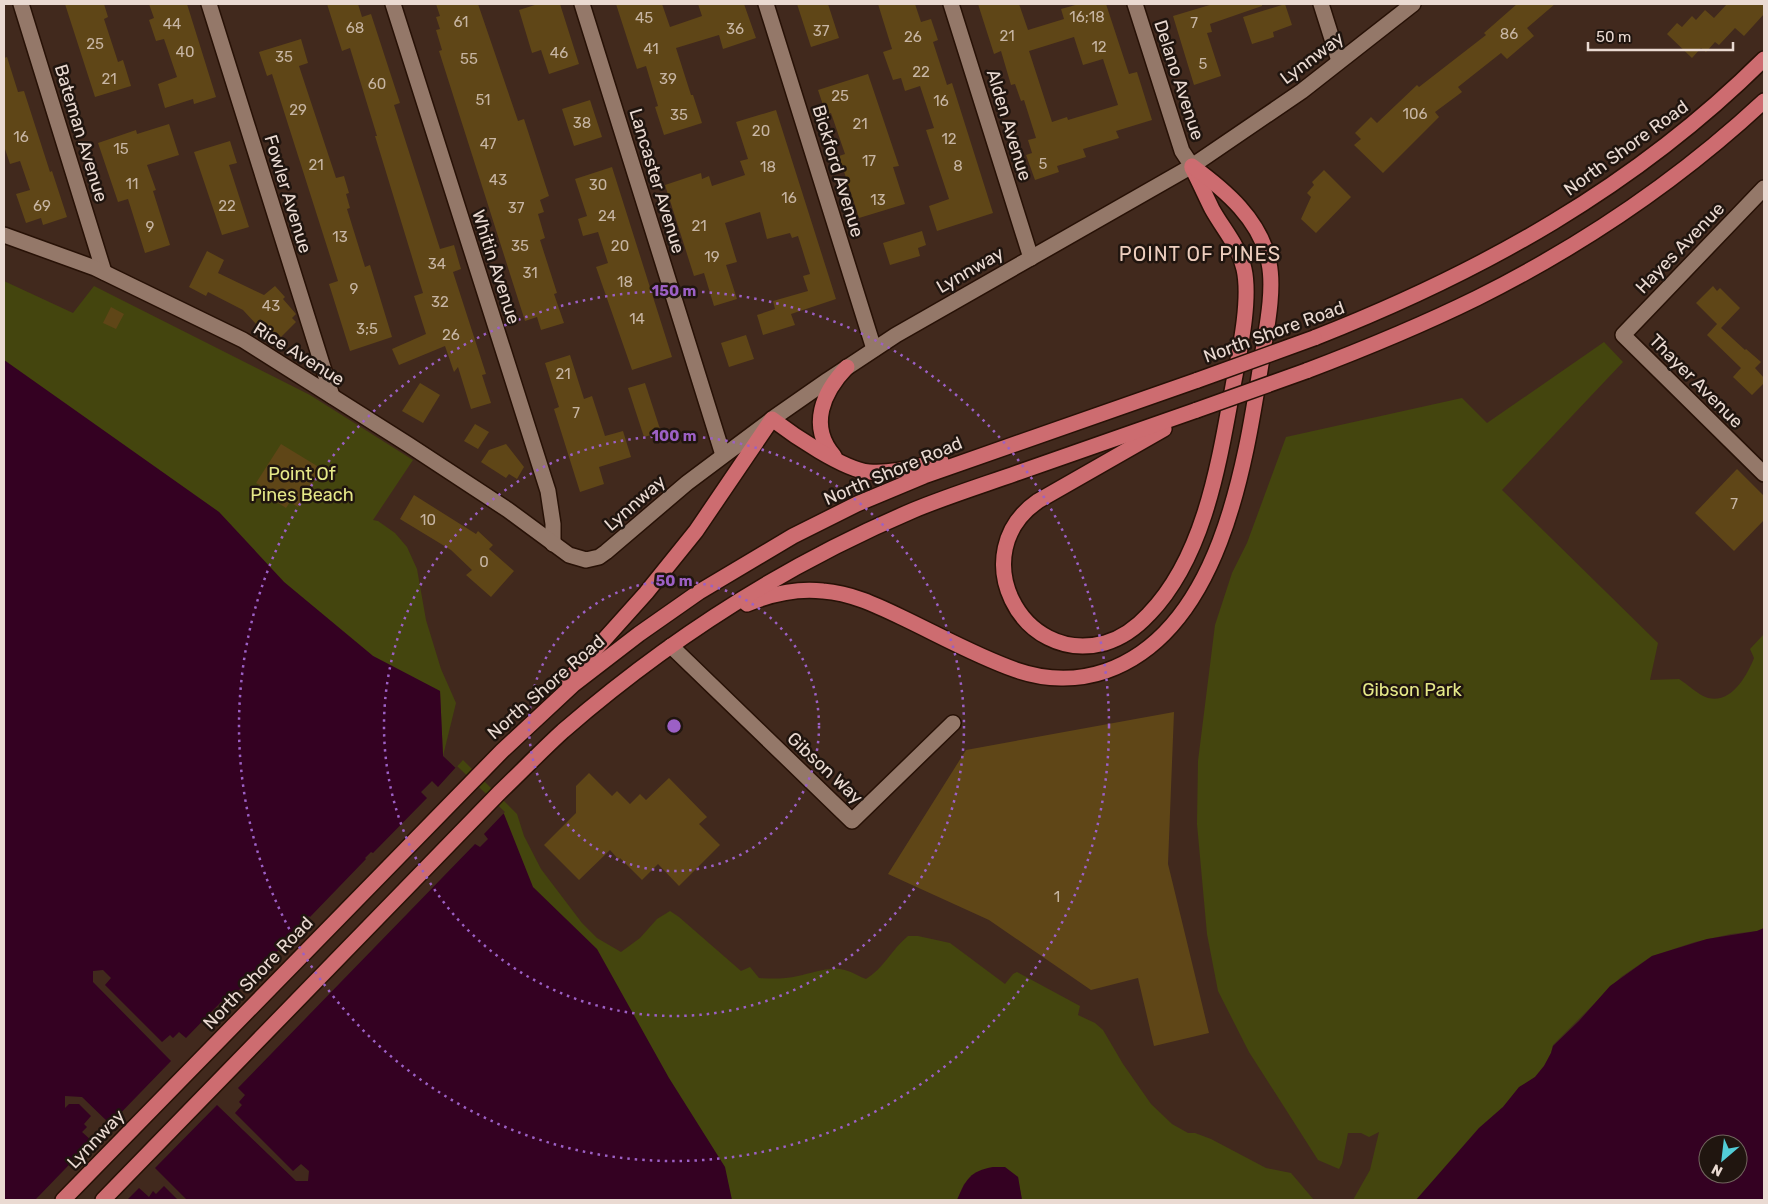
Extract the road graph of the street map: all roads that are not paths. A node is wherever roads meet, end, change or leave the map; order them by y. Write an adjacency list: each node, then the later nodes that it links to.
1 (22, 4): 17 (street, Bateman Avenue)
2 (209, 4): 21 (street, Fowler Avenue)
3 (392, 4): 28 (street, Whitin Avenue)
4 (582, 4): 25 (street, Lancaster Avenue)
5 (766, 4): 19 (street, Bickford Avenue)
6 (951, 4): 16 (street, Alden Avenue)
7 (1135, 4): 13 (street, Delano Avenue)
8 (1321, 4): 11 (street)
9 (1413, 4): 11 (street, Lynnway)
10 (1764, 59): 24 (highway, North Shore Road, bridge)
11 (1339, 61): 13 (street, Lynnway)
12 (1764, 101): 22 (highway, bridge)
13 (1192, 166): 16 (street, Lynnway); 22 (highway); 29 (highway)
14 (1764, 188): 18 (street, Hayes Avenue)
15 (4, 235): 17 (street, Rice Avenue)
16 (1031, 258): 19 (street, Lynnway)
17 (104, 272): 21 (street, Rice Avenue)
18 (1623, 335): 27 (street, Thayer Avenue)
19 (874, 349): 20 (street, Lynnway)
20 (847, 367): 23 (street, Lynnway); 26 (highway)
21 (332, 396): 28 (street, Rice Avenue)
22 (1197, 410): 29 (highway)
23 (772, 419): 25 (street, Lynnway); 26 (highway); 32 (highway)
24 (992, 451): 26 (highway); 32 (highway, North Shore Road)
25 (723, 455): 28 (street, Lynnway)
26 (843, 463)
27 (1764, 474)
28 (552, 544)
29 (700, 626): 30 (highway)
30 (672, 646): 31 (street, Gibson Way); 35 (highway)
31 (953, 723)
32 (520, 733): 33 (highway, North Shore Road)
33 (157, 1104): 34 (highway, Lynnway)
34 (63, 1200)
35 (102, 1200)

